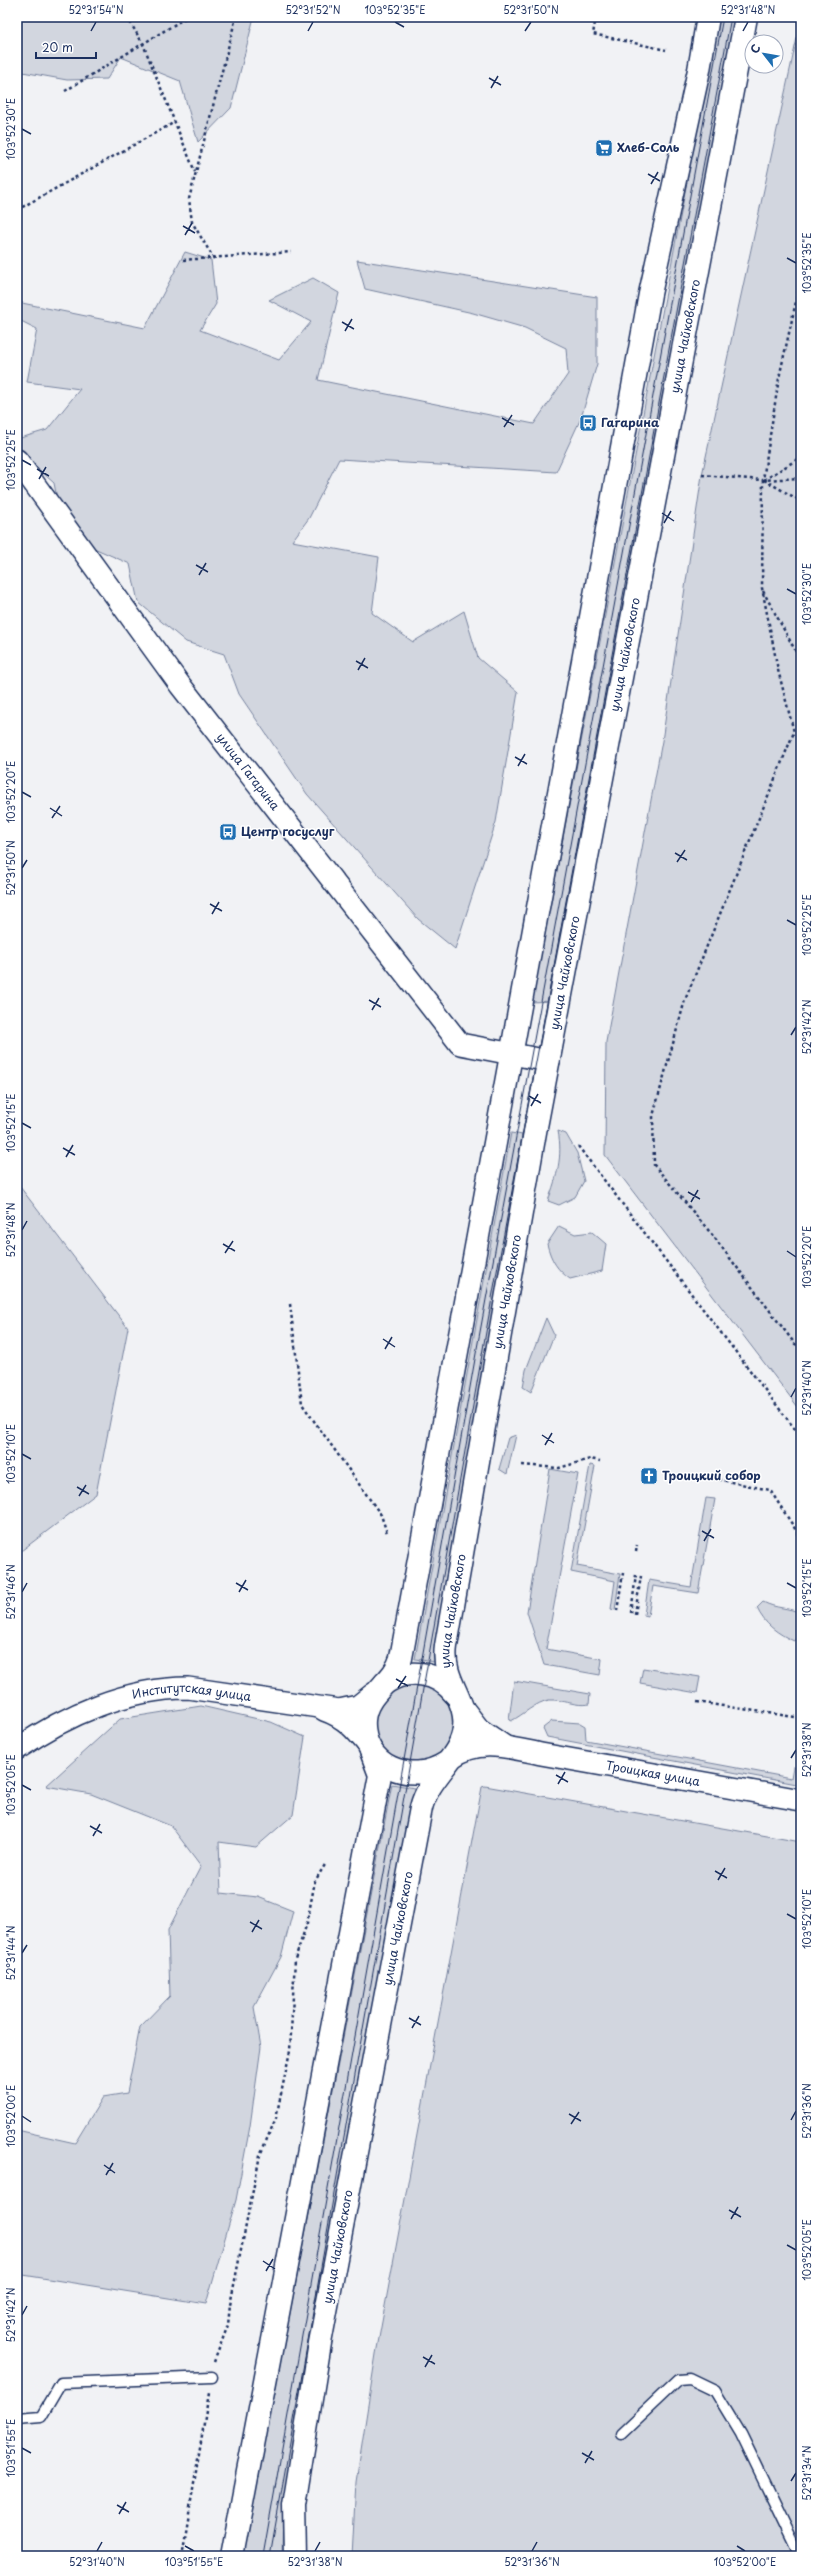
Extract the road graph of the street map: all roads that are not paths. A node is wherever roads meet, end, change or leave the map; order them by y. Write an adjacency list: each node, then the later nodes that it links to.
1 (708, 17): 4 (main road)
2 (746, 17): 5 (main road, улица Чайковского)
3 (17, 460): 4 (street, улица Гагарина)
4 (511, 1055): 5 (street, улица Гагарина); 6 (main road, Институтская улица)
5 (549, 1060): 7 (main road, улица Чайковского)
6 (379, 1689): 7 (main road); 8 (street, Институтская улица); 11 (main road, Институтская улица)
7 (460, 1704): 9 (street); 12 (main road, улица Чайковского)
8 (322, 1709): 10 (street, Институтская улица); 11 (street)
9 (504, 1746): 12 (street); 13 (street, Троицкая улица)
10 (17, 1749)
11 (376, 1754): 12 (main road); 17 (main road, Институтская улица)
12 (448, 1760): 18 (main road, улица Чайковского)
13 (801, 1800)
14 (212, 2377): 15 (lane)
15 (17, 2419)
16 (621, 2434): 19 (lane)
17 (232, 2556)
18 (295, 2556)
19 (800, 2556)

